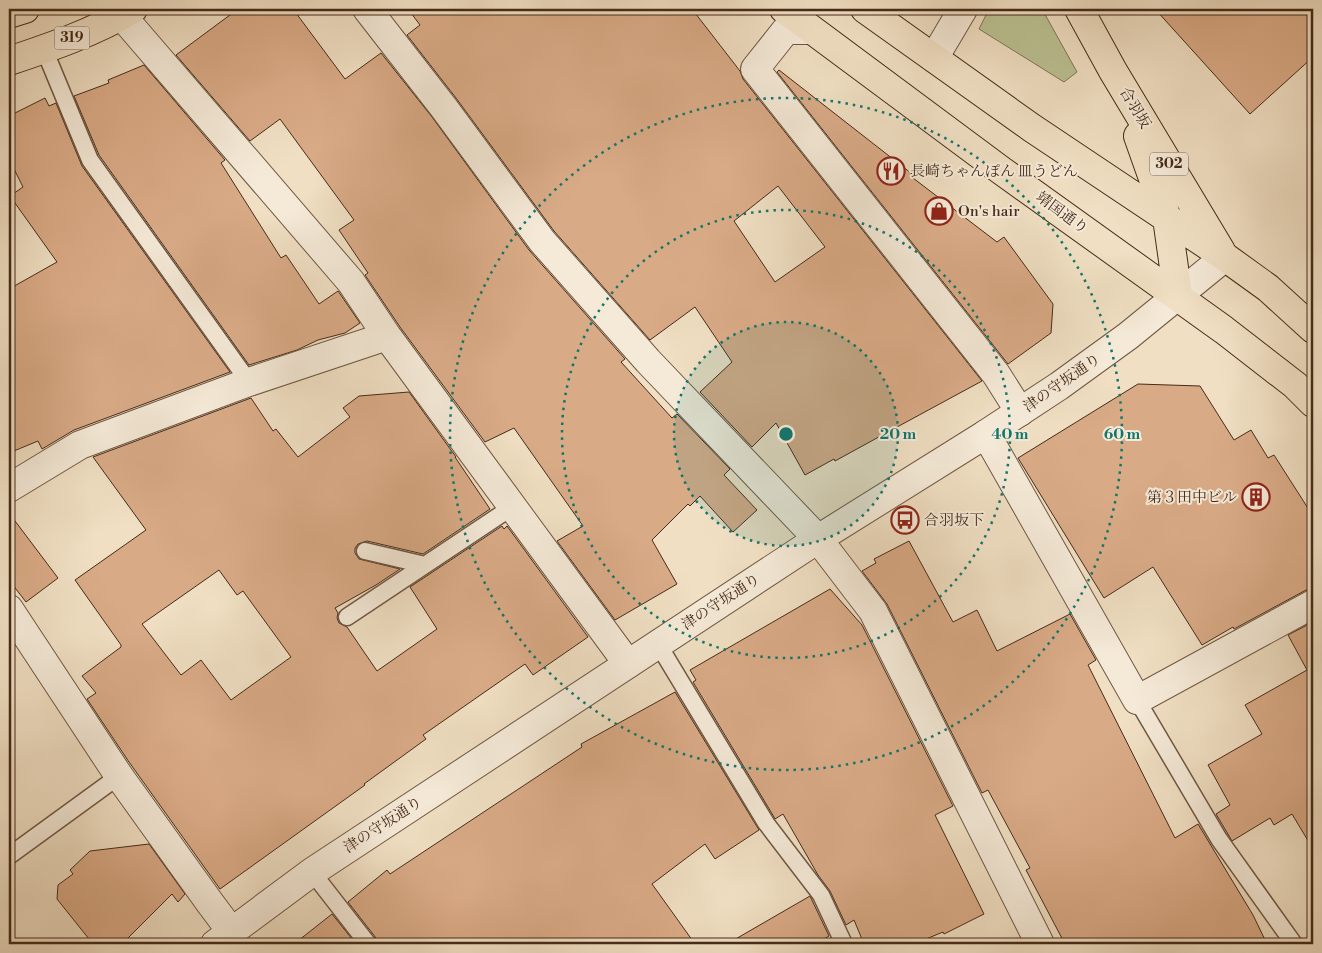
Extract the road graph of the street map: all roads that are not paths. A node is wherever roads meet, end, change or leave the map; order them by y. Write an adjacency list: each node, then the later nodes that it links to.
1 (25, 9): 8 (main road)
2 (367, 9): 27 (street)
3 (784, 9): 9 (main road, 靖国通り)
4 (865, 9): 11 (main road, 302)
5 (963, 9): 11 (street)
6 (1079, 9): 13 (main road, 合羽坂 / 302)
7 (128, 12): 10 (main road, 319); 20 (street)
8 (9, 14)
9 (811, 30): 18 (main road, 靖国通り); 23 (street)
10 (44, 49): 12 (main road, 319); 21 (lane)
11 (934, 58): 14 (main road, 302)
12 (9, 61)
13 (1113, 71): 15 (main road); 17 (main road, 合羽坂 / 302)
14 (1032, 128): 15 (main road); 16 (main road, 302)
15 (1144, 151): 16 (main road)
16 (1167, 218): 17 (main road, 302); 18 (main road)
17 (1225, 257): 18 (street, 津の守坂通り); 19 (main road, 302)
18 (1178, 296): 22 (main road, 靖国通り); 23 (street, 津の守坂通り)
19 (1313, 329)
20 (387, 336): 21 (street); 26 (street)
21 (250, 382): 25 (street)
22 (1313, 403)
23 (1020, 412): 24 (street, 津の守坂通り)
24 (986, 434): 27 (street, 津の守坂通り); 35 (street)
25 (9, 488)
26 (512, 507): 29 (lane); 34 (street)
27 (818, 538): 33 (street, 津の守坂通り); 42 (street)
28 (365, 551): 29 (lane)
29 (425, 565): 32 (lane)
30 (1313, 604): 35 (street)
31 (9, 609): 36 (street)
32 (347, 617)
33 (658, 644): 34 (street, 津の守坂通り); 41 (lane)
34 (628, 664): 38 (street, 津の守坂通り)
35 (1137, 700): 43 (lane)
36 (119, 776): 37 (lane); 39 (street)
37 (9, 856)
38 (312, 872): 39 (street, 津の守坂通り); 40 (lane)
39 (223, 938)
40 (368, 944)
41 (844, 944)
42 (1040, 944)
43 (1294, 944)

